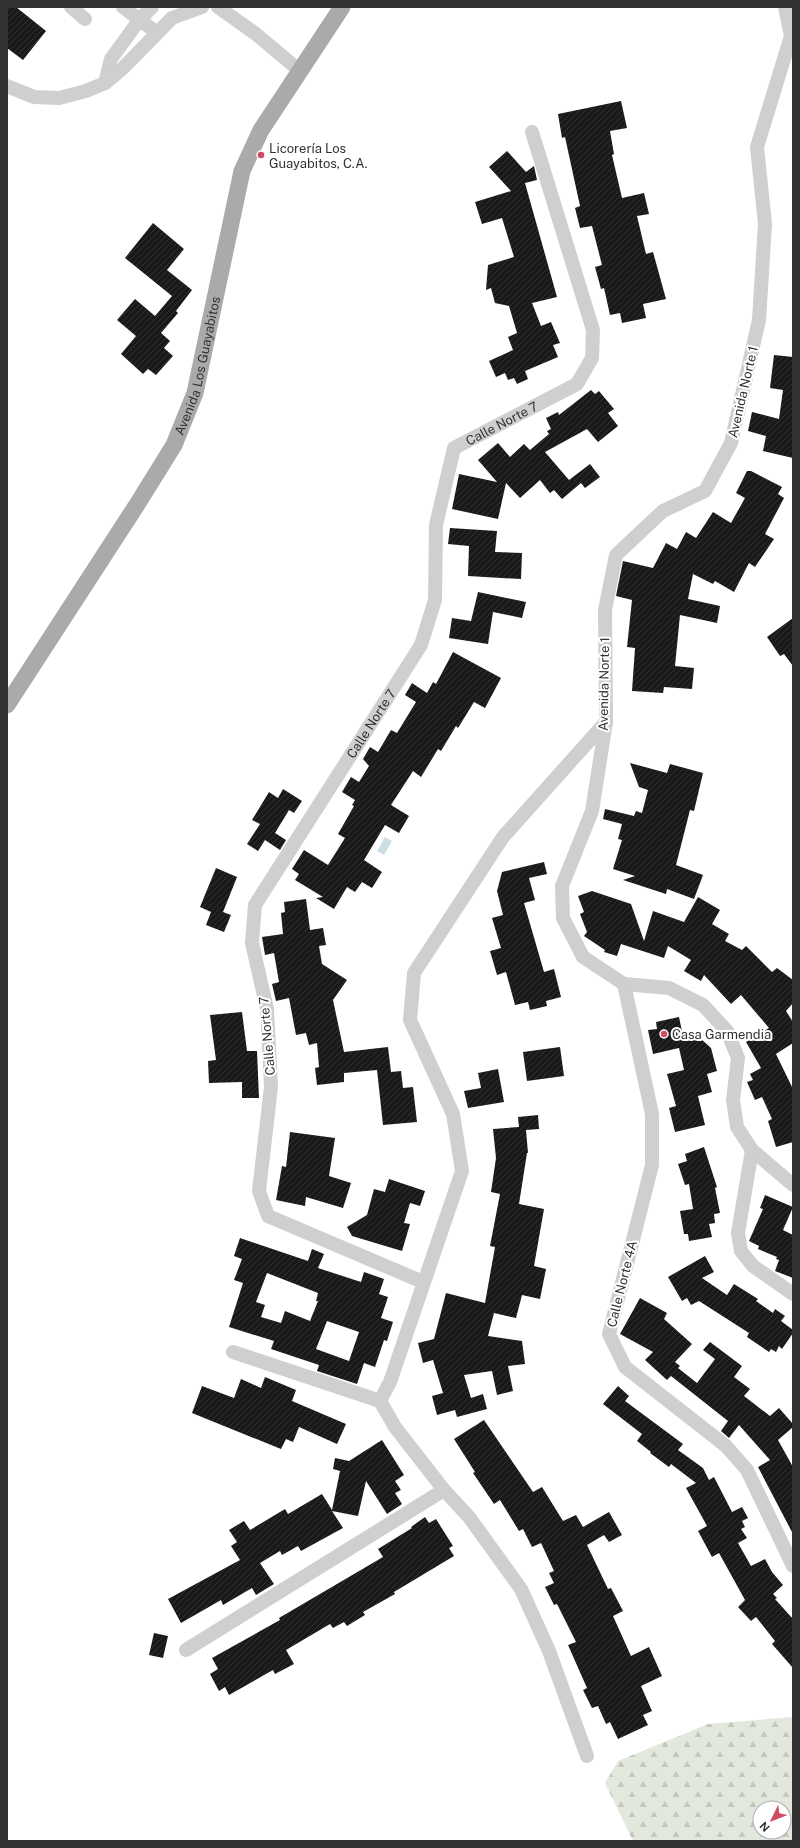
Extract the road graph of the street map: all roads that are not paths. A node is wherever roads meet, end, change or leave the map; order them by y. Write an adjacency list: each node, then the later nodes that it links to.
1 (71, 7): 8 (street)
2 (124, 7): 9 (street)
3 (152, 7): 9 (street)
4 (202, 7): 10 (street)
5 (342, 7): 11 (main road, Avenida Los Guayabitos)
6 (786, 7): 16 (street, Avenida Norte 1)
7 (225, 9): 11 (street)
8 (85, 18)
9 (140, 19): 10 (street); 12 (street)
10 (157, 33): 12 (street)
11 (300, 71): 15 (main road, Avenida Los Guayabitos)
12 (105, 83): 13 (street)
13 (7, 86)
14 (532, 132): 20 (street, Calle Norte 7)
15 (7, 705)
16 (606, 722): 17 (street, Avenida Norte 1); 20 (street)
17 (624, 984): 18 (street); 25 (street, Calle Norte 4A)
18 (752, 1150): 19 (street); 21 (street)
19 (793, 1185)
20 (423, 1282): 23 (street)
21 (793, 1294)
22 (233, 1352): 23 (street)
23 (380, 1401): 24 (street)
24 (444, 1490): 26 (street); 27 (street)
25 (793, 1566)
26 (186, 1650)
27 (587, 1756)

